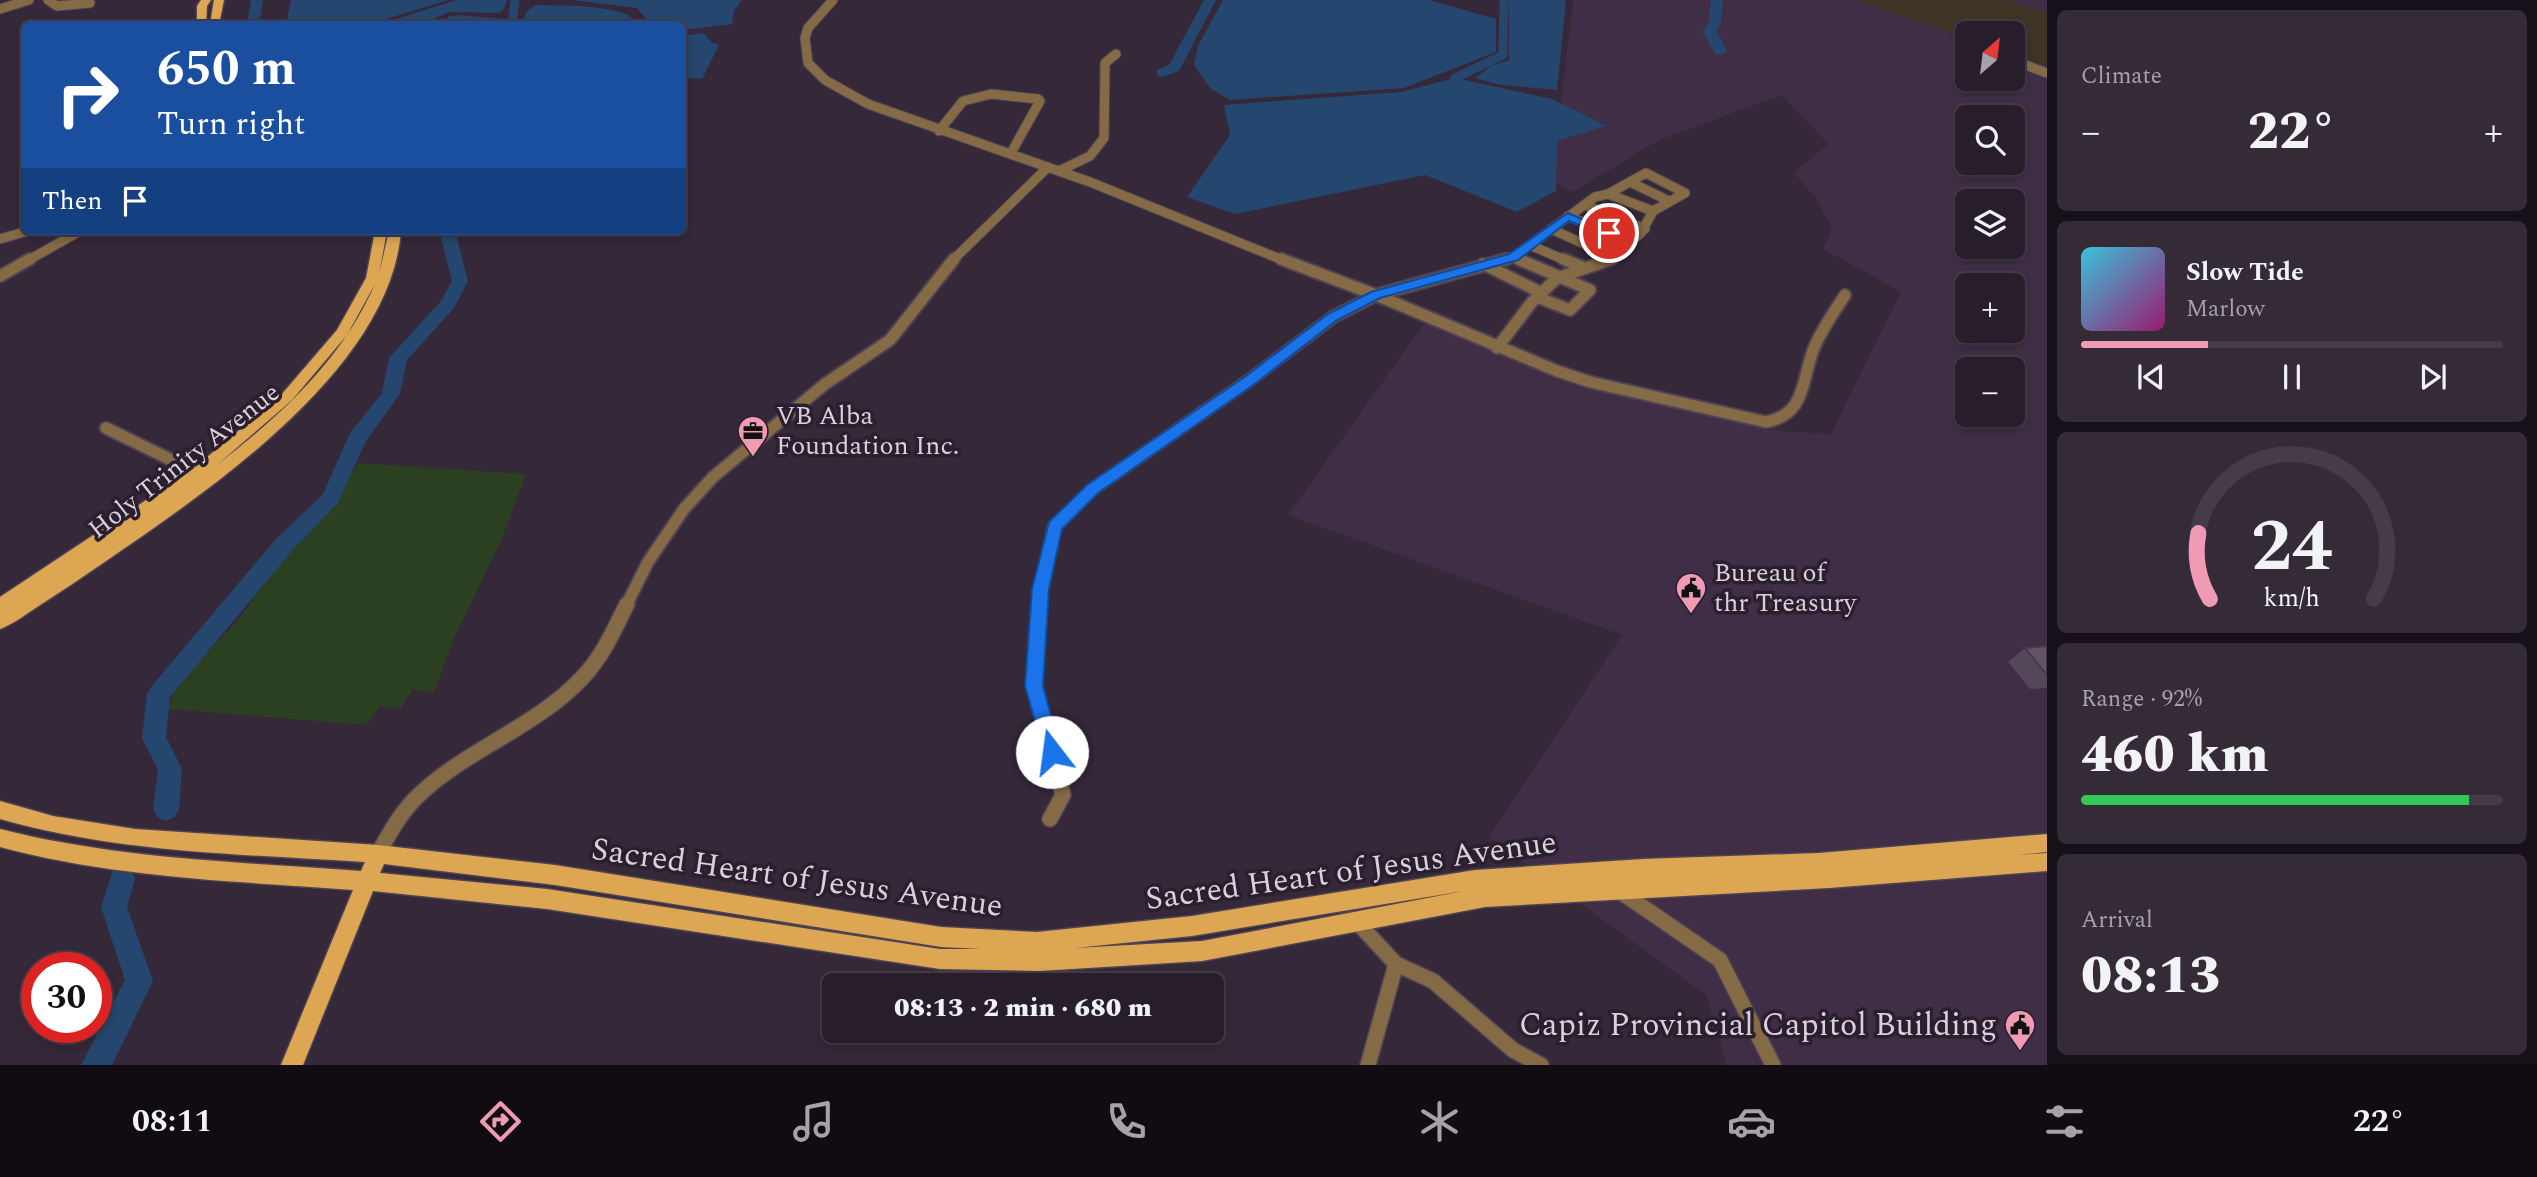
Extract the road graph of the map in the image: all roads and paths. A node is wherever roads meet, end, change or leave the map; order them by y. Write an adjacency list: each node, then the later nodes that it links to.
1 (29, 0): 7 (street)
2 (48, 0): 6 (street)
3 (206, 0): 8 (main road)
4 (219, 0): 9 (main road)
5 (833, 0): 13 (street)
6 (90, 3)
7 (0, 9)
8 (201, 21)
9 (214, 21)
10 (1116, 54): 15 (street)
11 (2025, 65): 12 (street)
12 (2047, 73)
13 (939, 131): 14 (street); 14 (street)
14 (1011, 153): 15 (street)
15 (1054, 169): 37 (street); 49 (street)
16 (1630, 182): 17 (street); 18 (street); 18 (street)
17 (1608, 194): 19 (street); 20 (street)
18 (1669, 201): 20 (street)
19 (1585, 205): 21 (street); 23 (street)
20 (1653, 211): 23 (street)
21 (1568, 216): 22 (street); 29 (street)
22 (1551, 229): 30 (street); 32 (street)
23 (1645, 229): 29 (street)
24 (21, 233): 28 (street)
25 (73, 235): 35 (street)
26 (380, 235): 42 (main road, Holy Trinity Avenue)
27 (394, 235): 44 (main road, Holy Trinity Avenue)
28 (0, 239)
29 (1630, 242): 32 (street)
30 (1532, 246): 31 (street); 34 (street)
31 (1514, 257): 33 (street); 36 (street)
32 (1613, 257): 34 (street)
33 (1483, 264): 37 (street); 38 (street)
34 (1582, 267): 36 (street)
35 (0, 276)
36 (1558, 277): 38 (street); 38 (street)
37 (1376, 295): 40 (street); 46 (street)
38 (1540, 295): 40 (street)
39 (1846, 295): 40 (street)
40 (1497, 348)
41 (106, 428): 42 (street)
42 (198, 473): 43 (main road, Holy Trinity Avenue)
43 (0, 606)
44 (0, 622)
45 (0, 810): 49 (main road, Sacred Heart of Jesus Avenue)
46 (1050, 819)
47 (0, 838): 51 (main road, Sacred Heart of Jesus Avenue)
48 (2047, 843): 49 (main road, Sacred Heart of Jesus Avenue)
49 (378, 854): 51 (main road)
50 (2047, 862): 52 (main road, Sacred Heart of Jesus Avenue)
51 (367, 881): 53 (main road, Sacred Heart of Jesus Avenue); 55 (main road)
52 (1618, 890): 53 (main road, Sacred Heart of Jesus Avenue); 58 (street)
53 (1355, 921): 54 (street)
54 (1396, 964): 56 (street); 57 (street)
55 (292, 1065)
56 (1368, 1065)
57 (1541, 1065)
58 (1773, 1065)

